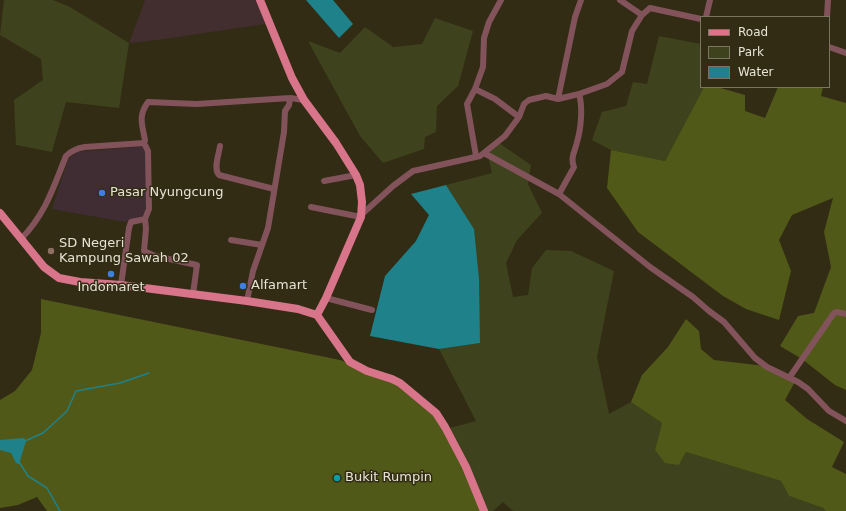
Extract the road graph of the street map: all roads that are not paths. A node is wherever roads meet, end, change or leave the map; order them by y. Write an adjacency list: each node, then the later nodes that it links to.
1 (260, 0): 17 (main road)
2 (501, 0): 13 (street)
3 (581, 0): 16 (street)
4 (620, 0): 7 (street)
5 (710, 0): 8 (street)
6 (828, 0): 9 (street)
7 (642, 15): 10 (street); 14 (street)
8 (706, 16)
9 (827, 16)
10 (700, 19)
11 (830, 47): 12 (street)
12 (846, 53)
13 (475, 89): 18 (street); 22 (street)
14 (579, 94): 16 (street); 26 (street)
15 (290, 98): 17 (street); 19 (street); 25 (street)
16 (558, 99): 18 (street)
17 (304, 100): 23 (main road)
18 (519, 117): 21 (street)
19 (144, 143): 30 (street); 31 (street)
20 (220, 146): 25 (street)
21 (484, 153): 22 (street); 26 (street)
22 (476, 156): 29 (street)
23 (356, 175): 24 (street); 29 (main road)
24 (324, 181)
25 (274, 189): 33 (street)
26 (559, 194): 41 (street)
27 (311, 207): 29 (street)
28 (0, 214): 31 (main road)
29 (361, 216): 36 (main road)
30 (145, 218): 34 (street); 35 (street)
31 (21, 238): 34 (main road)
32 (230, 240): 33 (street)
33 (262, 245): 37 (street)
34 (121, 285): 35 (main road)
35 (193, 294): 37 (main road)
36 (326, 298): 38 (street); 40 (main road)
37 (246, 301): 40 (main road)
38 (372, 310)
39 (846, 314): 41 (street)
40 (317, 315): 43 (main road)
41 (789, 378): 42 (street)
42 (846, 421)
43 (484, 511)

